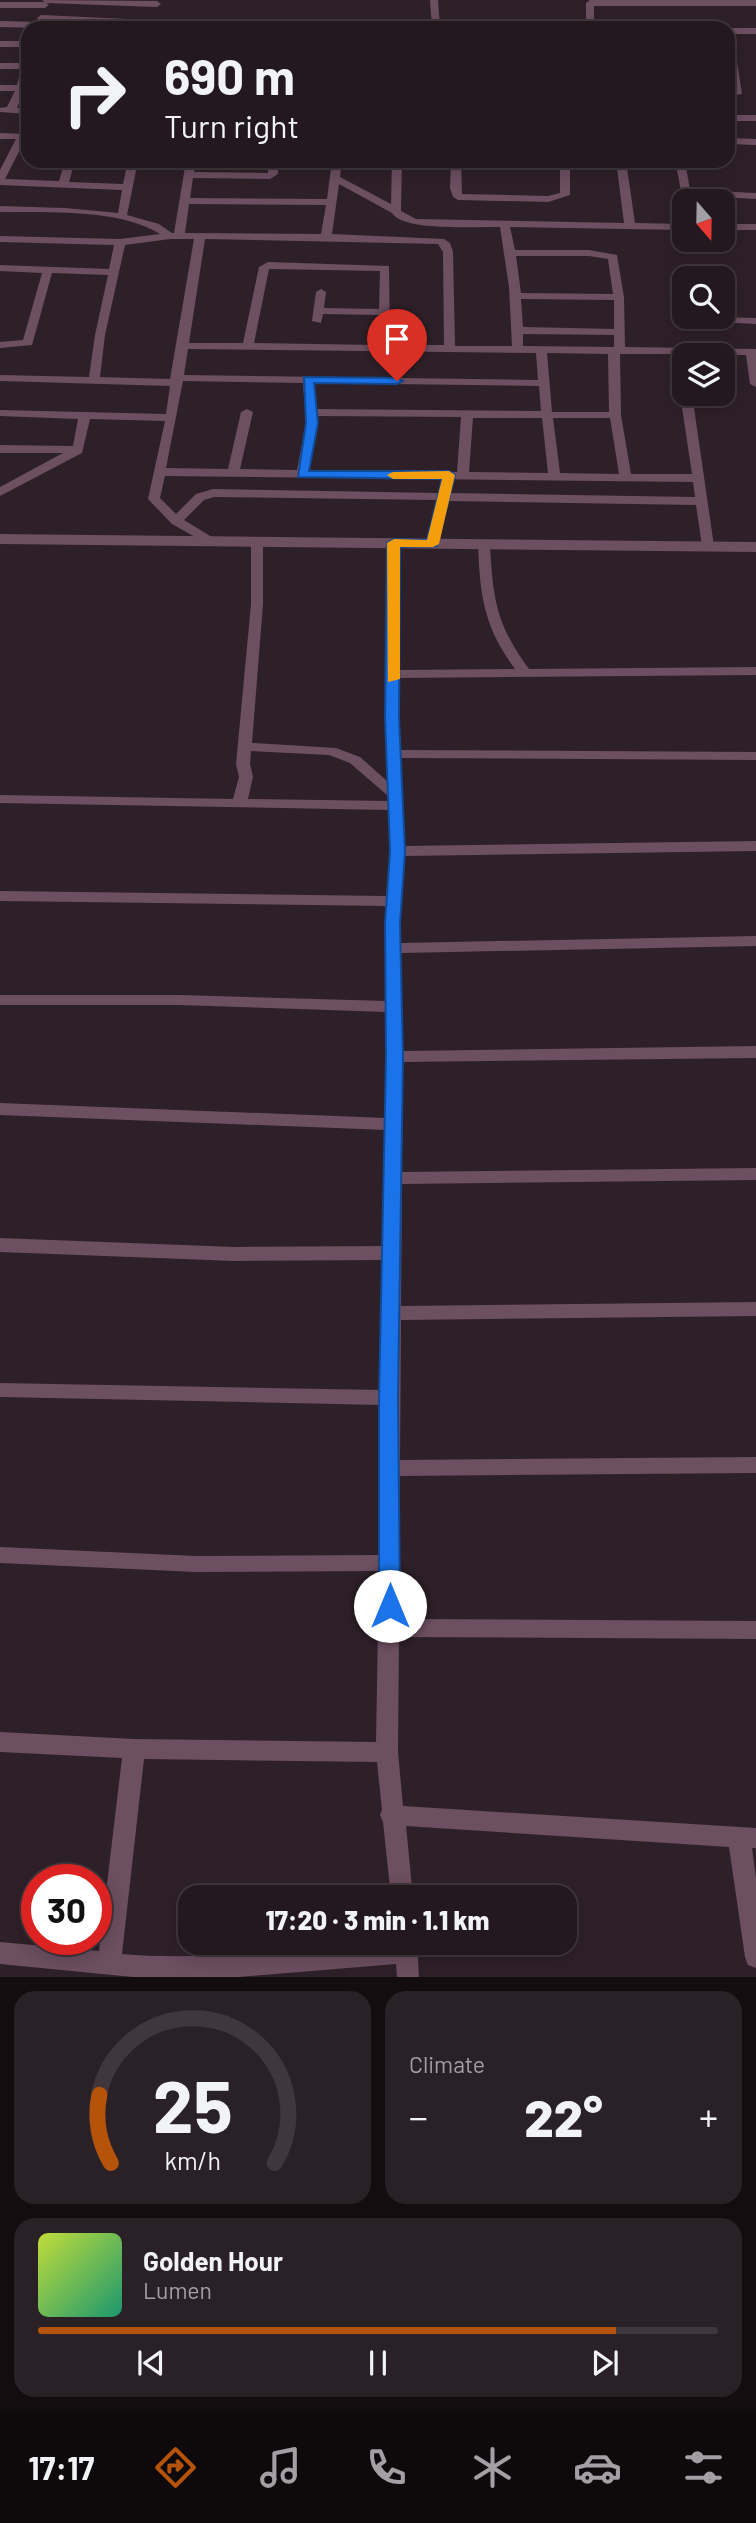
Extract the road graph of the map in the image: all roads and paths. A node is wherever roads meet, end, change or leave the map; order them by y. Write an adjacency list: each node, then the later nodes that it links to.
1 (434, 0): 8 (street)
2 (46, 2): 3 (street); 5 (street); 6 (street)
3 (157, 2): 7 (street)
4 (756, 3): 9 (street)
5 (0, 5)
6 (40, 21)
7 (153, 21)
8 (436, 21)
9 (590, 21)
10 (21, 23): 11 (street)
11 (0, 24)
12 (735, 31): 13 (street)
13 (756, 31)
14 (0, 44): 15 (street)
15 (21, 44)
16 (21, 62): 17 (street)
17 (0, 66)
18 (735, 71): 21 (street)
19 (0, 88): 20 (street)
20 (21, 88): 22 (street)
21 (735, 92)
22 (6, 110)
23 (735, 118): 24 (street)
24 (756, 118)
25 (0, 136): 26 (street)
26 (21, 137)
27 (735, 141): 28 (street)
28 (756, 142)
29 (21, 144): 42 (street)
30 (68, 168): 43 (street)
31 (132, 168): 44 (street)
32 (190, 168): 40 (street)
33 (273, 168): 40 (street)
34 (336, 168): 41 (street)
35 (397, 168): 49 (street)
36 (456, 168): 37 (street)
37 (566, 168)
38 (622, 168): 52 (street)
39 (681, 168): 45 (street)
40 (189, 175): 46 (street)
41 (335, 178): 47 (street); 49 (street)
42 (0, 181): 43 (street)
43 (63, 184): 44 (street)
44 (129, 187): 50 (street)
45 (756, 195)
46 (185, 201): 47 (street); 56 (street)
47 (331, 202): 58 (street)
48 (0, 209): 50 (street)
49 (396, 211): 51 (street)
50 (122, 216): 56 (street)
51 (504, 224): 52 (street); 61 (street)
52 (630, 226): 53 (street)
53 (672, 227)
54 (735, 227): 55 (street)
55 (756, 227)
56 (174, 236): 57 (street); 60 (street)
57 (200, 237): 58 (street); 74 (street)
58 (326, 237): 77 (street)
59 (0, 239): 60 (street)
60 (120, 243): 64 (street)
61 (512, 253): 66 (street); 67 (street)
62 (0, 268): 63 (street)
63 (48, 270): 64 (street); 73 (street)
64 (114, 272): 85 (street)
65 (321, 292): 68 (street)
66 (517, 296): 67 (street); 71 (street)
67 (619, 297): 72 (street)
68 (385, 312): 75 (street); 76 (street)
69 (735, 320): 70 (street)
70 (756, 321)
71 (517, 330): 72 (street); 78 (street)
72 (620, 332): 80 (street)
73 (0, 345)
74 (183, 346): 75 (street); 86 (street)
75 (247, 346): 76 (street)
76 (384, 348): 77 (street)
77 (450, 348): 78 (street)
78 (518, 349): 79 (street)
79 (541, 350): 80 (street); 88 (street)
80 (617, 351): 81 (street); 97 (street)
81 (672, 352)
82 (735, 352): 83 (street)
83 (753, 352): 89 (street)
84 (0, 378): 85 (street)
85 (94, 380): 86 (street)
86 (175, 380): 87 (street); 98 (street)
87 (308, 380): 88 (street); 92 (street)
88 (543, 383): 96 (street)
89 (756, 384)
90 (688, 406): 109 (street)
91 (247, 412): 103 (street)
92 (310, 412): 95 (street); 104 (street)
93 (0, 413): 94 (street)
94 (85, 414): 98 (street); 100 (street)
95 (467, 414): 96 (street); 106 (street)
96 (547, 415): 97 (street); 107 (street)
97 (615, 415): 108 (street)
98 (171, 418): 101 (street)
99 (0, 449): 100 (street)
100 (78, 450): 110 (street)
101 (160, 472): 102 (street); 114 (street)
102 (210, 473): 103 (street); 111 (street)
103 (233, 474): 104 (street)
104 (303, 475): 105 (street)
105 (449, 475): 106 (street); 112 (street)
106 (463, 475): 107 (street)
107 (554, 475): 108 (street)
108 (626, 477): 109 (street)
109 (698, 478): 113 (street)
110 (0, 489)
111 (207, 494): 112 (street); 114 (street)
112 (443, 496): 113 (street); 119 (street)
113 (701, 501): 121 (street)
114 (176, 521): 116 (street)
115 (0, 539): 116 (street)
116 (211, 542): 117 (street)
117 (257, 542): 118 (street); 126 (street)
118 (394, 543): 119 (street); 124 (street)
119 (433, 544): 120 (street)
120 (484, 545): 121 (street); 125 (street)
121 (708, 546): 122 (street)
122 (756, 548)
123 (756, 671): 125 (street)
124 (393, 674): 125 (street); 127 (street)
125 (526, 674)
126 (247, 747): 130 (street); 131 (street)
127 (393, 754): 128 (street); 130 (street)
128 (756, 756)
129 (0, 800): 131 (street)
130 (397, 801): 131 (street); 133 (street)
131 (239, 805)
132 (756, 846): 133 (street)
133 (397, 851): 135 (street)
134 (0, 896): 135 (street)
135 (393, 901): 137 (street)
136 (756, 941): 137 (street)
137 (392, 948): 139 (street)
138 (0, 1000): 139 (street)
139 (393, 1007): 141 (street)
140 (756, 1052): 141 (street)
141 (395, 1057): 143 (street)
142 (0, 1109): 143 (street)
143 (392, 1124): 145 (street)
144 (756, 1174): 145 (street)
145 (394, 1178): 147 (street)
146 (0, 1245): 147 (street)
147 (393, 1253): 149 (street)
148 (756, 1309): 149 (street)
149 (391, 1313): 151 (street)
150 (0, 1390): 151 (street)
151 (389, 1398): 153 (street)
152 (756, 1465): 153 (street)
153 (390, 1468): 155 (street)
154 (0, 1555): 155 (street)
155 (390, 1563): 156 (street)
156 (390, 1628): 157 (street); 160 (street)
157 (756, 1630)
158 (0, 1742): 159 (street)
159 (134, 1749): 160 (street); 168 (street)
160 (387, 1752): 161 (street)
161 (391, 1815): 162 (street); 163 (street)
162 (748, 1837): 167 (street)
163 (400, 1885)
164 (0, 1953): 168 (street)
165 (333, 1955): 168 (street)
166 (407, 1955): 169 (street)
167 (756, 1957)
168 (108, 1962)
169 (408, 1977)

